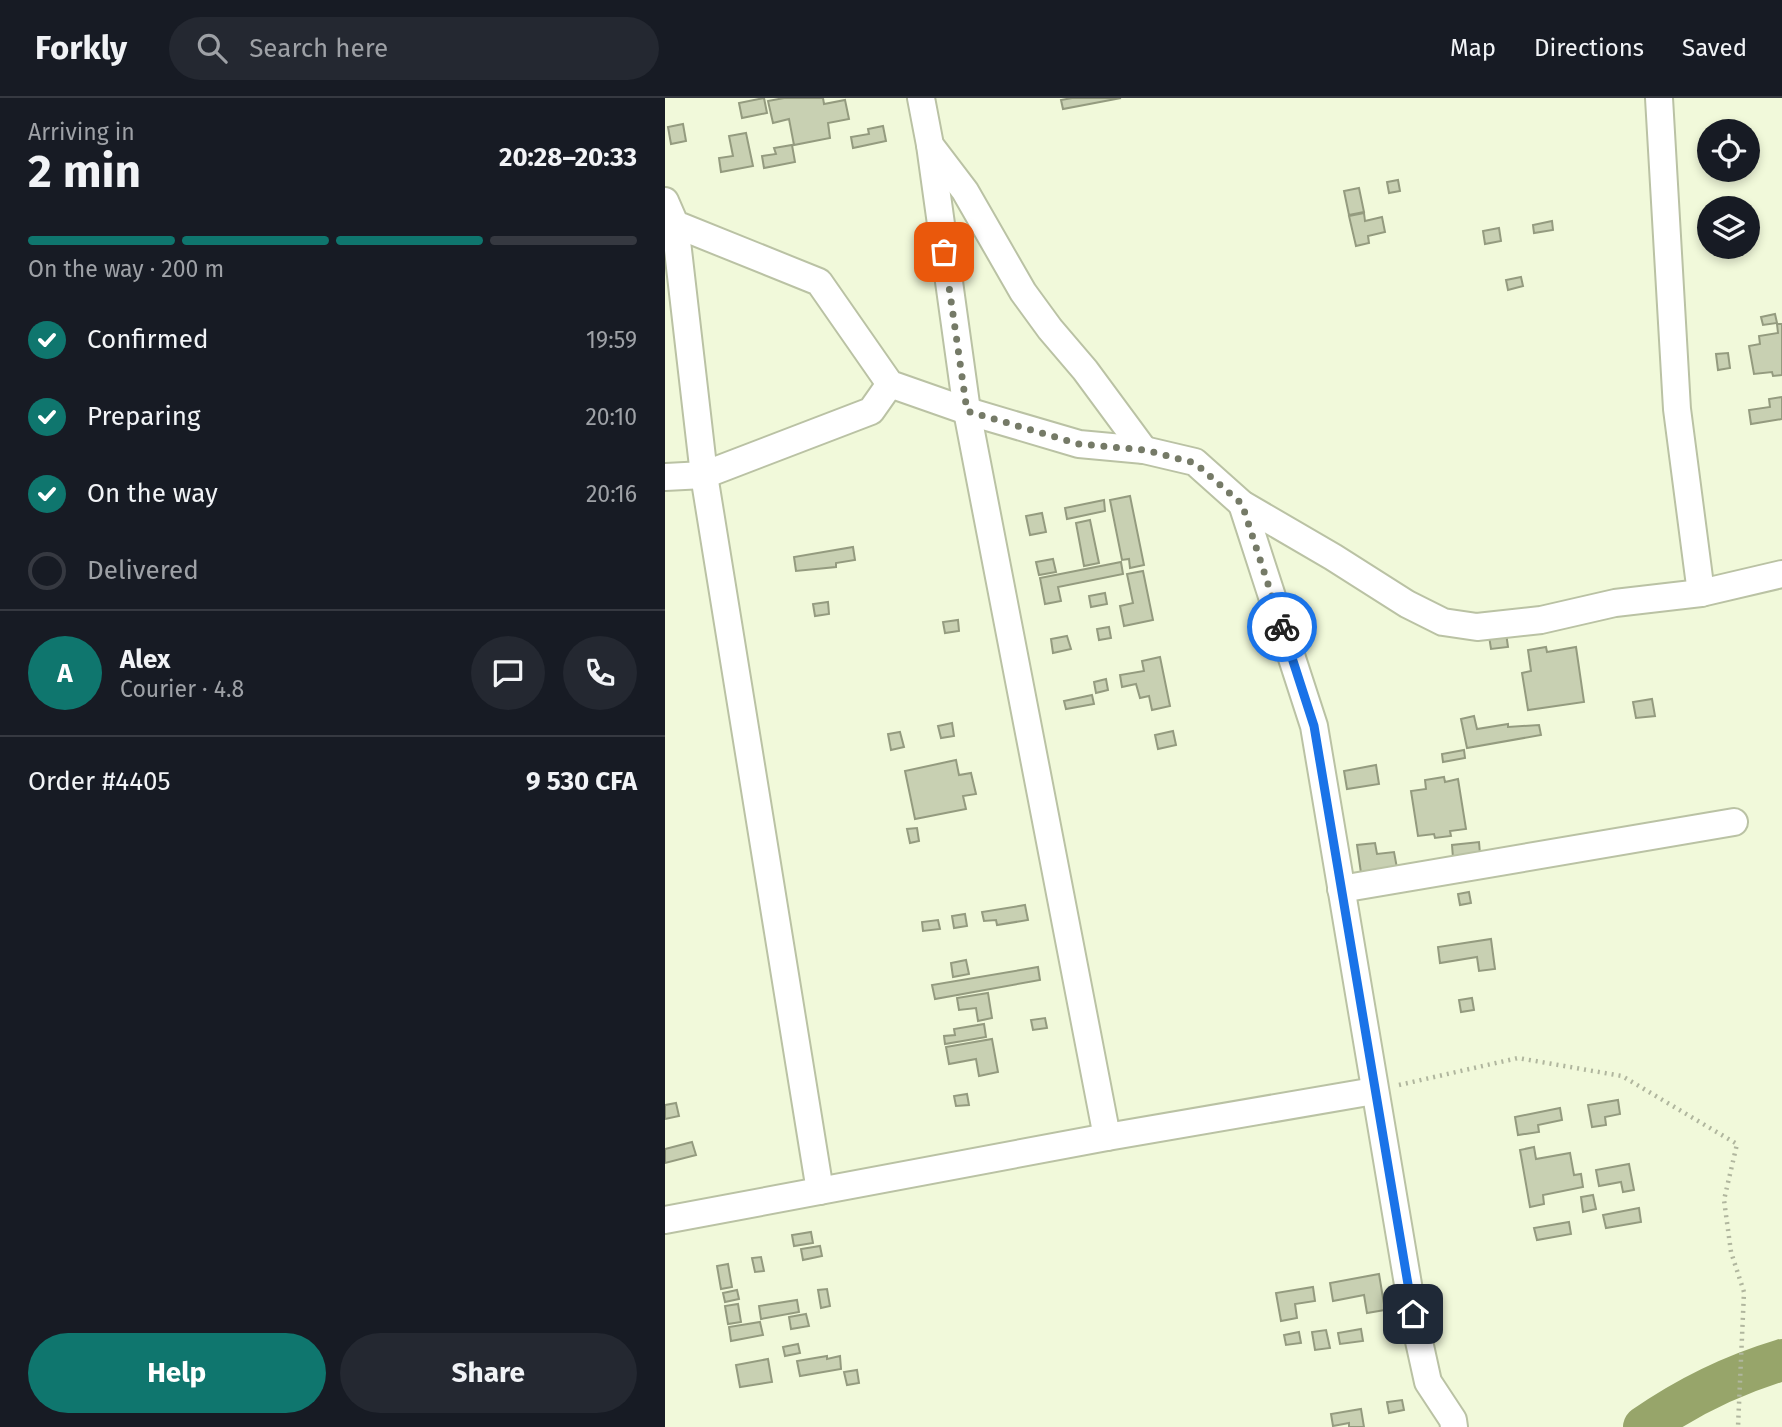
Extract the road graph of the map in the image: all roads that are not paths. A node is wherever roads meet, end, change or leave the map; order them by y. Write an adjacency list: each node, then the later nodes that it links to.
1 (921, 98): 3 (street)
2 (1658, 98): 12 (street)
3 (930, 145): 6 (street); 7 (street)
4 (670, 212): 5 (street); 8 (street)
5 (890, 384): 6 (street); 8 (street)
6 (967, 411): 7 (street); 16 (street)
7 (1145, 450): 10 (street)
8 (703, 475): 9 (street); 17 (street)
9 (665, 477)
10 (1242, 504): 12 (street); 14 (street)
11 (1782, 574): 12 (street)
12 (1701, 593)
13 (1734, 822): 14 (street)
14 (1341, 889): 15 (street)
15 (1374, 1091): 16 (street); 19 (street)
16 (1107, 1138): 17 (street)
17 (820, 1191): 18 (street)
18 (665, 1220)
19 (1454, 1427)

